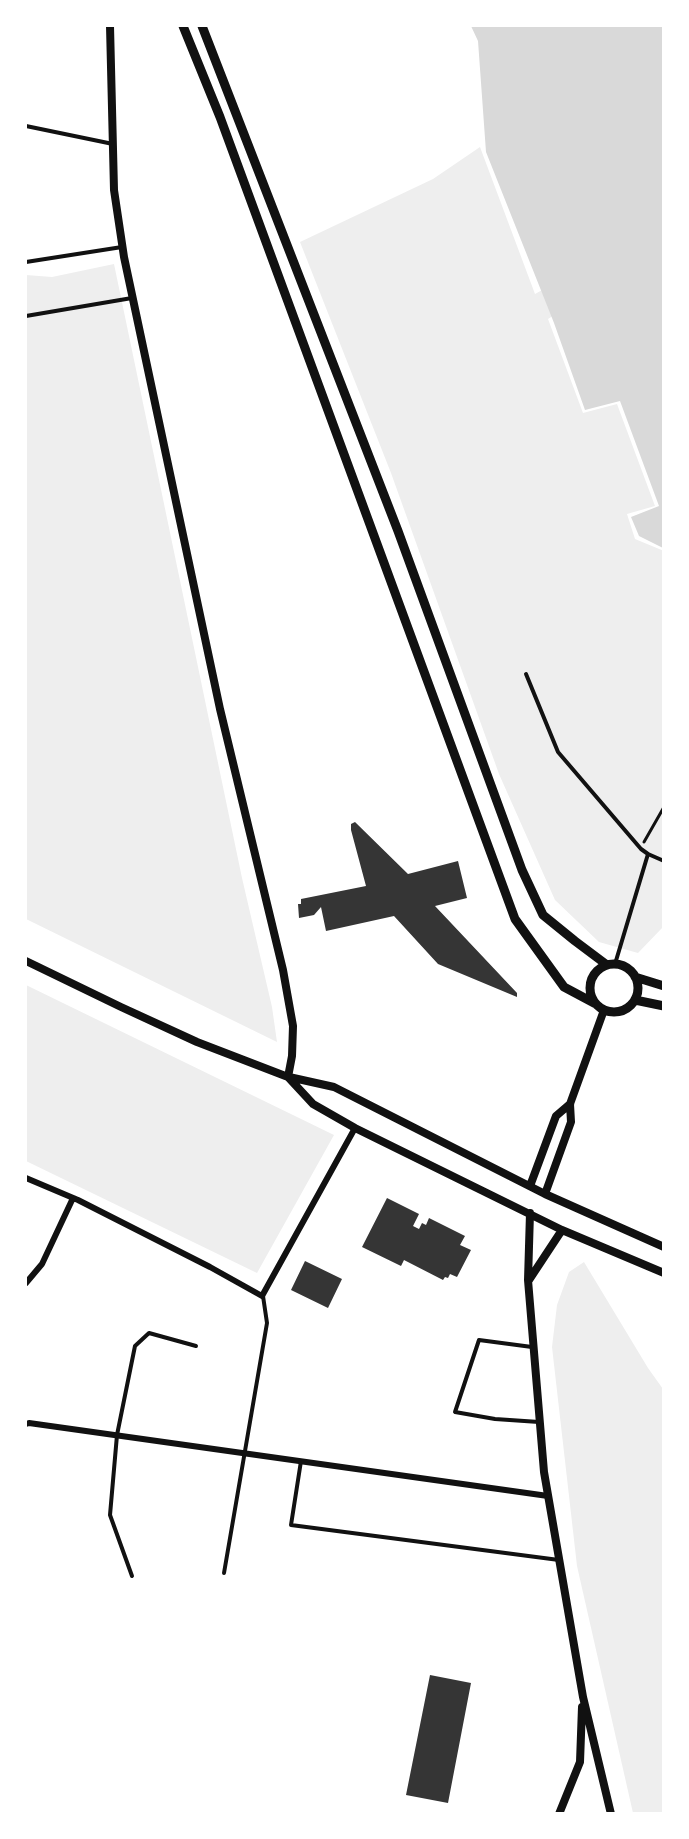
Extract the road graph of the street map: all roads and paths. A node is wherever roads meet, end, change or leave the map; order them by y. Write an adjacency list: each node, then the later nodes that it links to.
1 (110, 26): 5 (street)
2 (183, 26): 20 (main road)
3 (202, 26): 16 (main road)
4 (26, 126): 5 (lane)
5 (113, 144): 6 (street)
6 (122, 247): 7 (lane); 8 (street)
7 (26, 262)
8 (133, 298): 9 (lane); 23 (street)
9 (26, 316)
10 (526, 674): 12 (lane)
11 (663, 807): 12 (path)
12 (641, 849): 13 (lane)
13 (648, 854): 14 (lane); 16 (lane)
14 (663, 861)
15 (26, 961): 23 (street)
16 (611, 965): 17 (main road); 20 (main road)
17 (635, 977): 18 (main road); 19 (main road)
18 (663, 986)
19 (635, 1000): 21 (main road); 22 (main road)
20 (594, 1003): 22 (main road)
21 (663, 1006)
22 (604, 1010): 24 (street)
23 (288, 1077): 25 (street); 27 (street)
24 (570, 1104): 27 (street); 28 (street)
25 (356, 1128): 30 (street); 36 (street)
26 (26, 1178): 29 (street)
27 (530, 1186): 28 (street)
28 (545, 1194): 32 (street)
29 (73, 1198): 35 (street); 36 (street)
30 (530, 1213): 31 (street); 34 (street)
31 (562, 1230): 33 (street); 34 (street)
32 (663, 1247)
33 (663, 1273)
34 (528, 1280): 38 (street)
35 (26, 1283)
36 (262, 1296): 42 (lane)
37 (196, 1346): 41 (lane)
38 (534, 1347): 40 (street); 40 (lane)
39 (26, 1422): 41 (street)
40 (539, 1422): 44 (street)
41 (117, 1435): 42 (street); 47 (lane)
42 (244, 1453): 43 (street); 46 (lane)
43 (301, 1461): 44 (street); 45 (lane)
44 (548, 1496): 45 (street)
45 (560, 1560): 48 (street)
46 (224, 1573)
47 (132, 1576)
48 (583, 1697): 49 (street); 50 (street)
49 (559, 1814)
50 (611, 1814)

